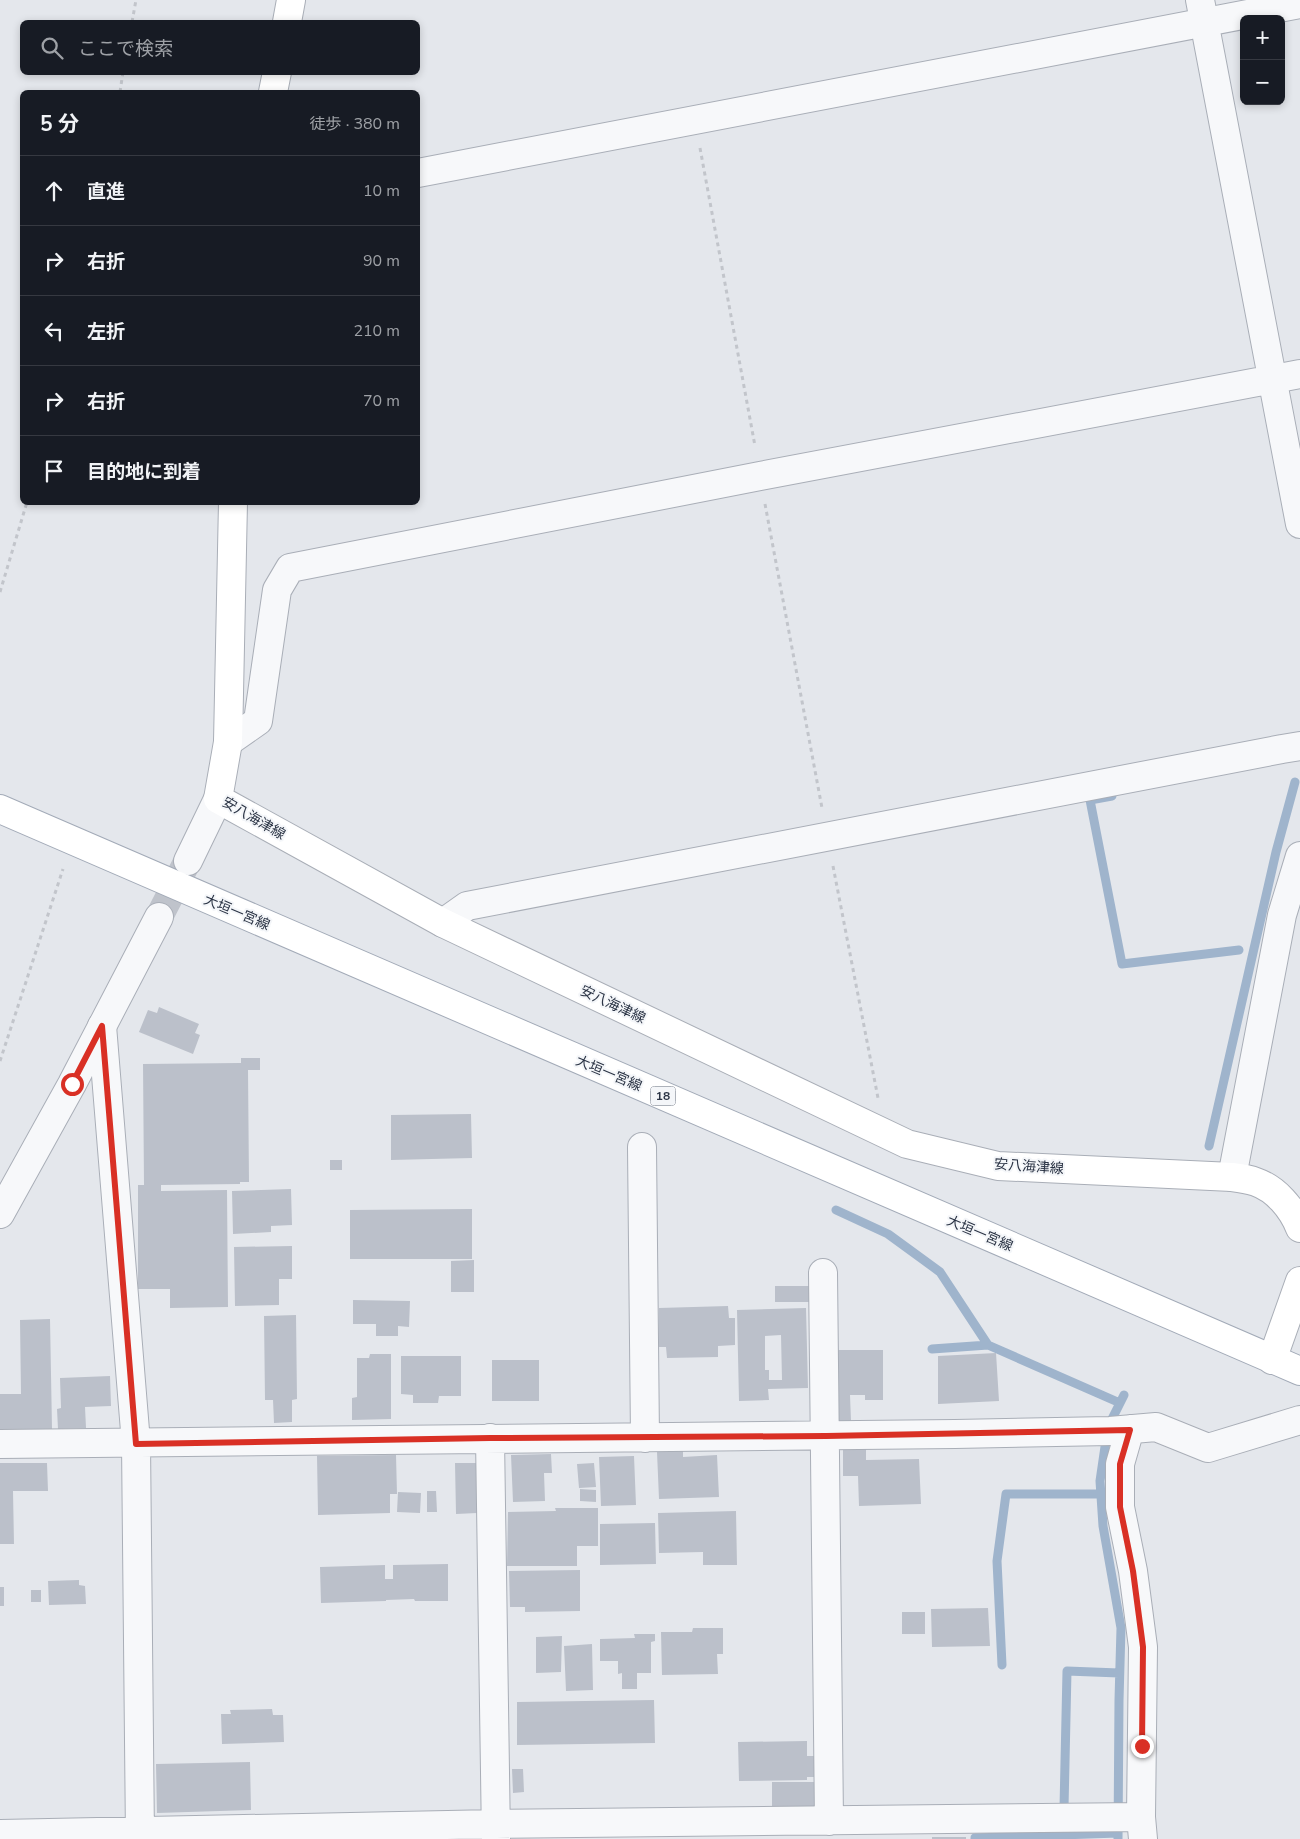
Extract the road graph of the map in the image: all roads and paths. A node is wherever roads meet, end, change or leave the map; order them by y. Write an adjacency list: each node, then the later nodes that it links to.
1 (136, 0): 5 (path)
2 (291, 0): 6 (main road)
3 (1300, 4): 4 (street)
4 (1202, 11): 11 (street); 14 (street)
5 (132, 20)
6 (287, 20)
7 (123, 75): 9 (path)
8 (276, 75): 10 (main road)
9 (120, 90)
10 (273, 90)
11 (695, 120): 12 (street); 15 (path)
12 (420, 174)
13 (1300, 374): 14 (street)
14 (1272, 380): 15 (street); 18 (street)
15 (760, 476): 20 (street); 24 (path)
16 (26, 505): 19 (path)
17 (233, 505): 20 (main road, 安八海津線)
18 (1300, 524)
19 (0, 592)
20 (228, 742): 22 (main road, 安八海津線)
21 (1300, 746): 24 (street)
22 (218, 799): 26 (street); 29 (main road, 安八海津線)
23 (0, 809): 39 (main road, 大垣一宮線 / 18)
24 (827, 837): 29 (street); 32 (path)
25 (1300, 856): 34 (street)
26 (188, 861)
27 (64, 866): 31 (path)
28 (158, 917): 30 (street)
29 (443, 923): 32 (main road, 安八海津線)
30 (102, 1026): 35 (street); 47 (street)
31 (0, 1061)
32 (884, 1133): 34 (main road, 安八海津線)
33 (642, 1147): 45 (street)
34 (1232, 1177): 36 (main road, 安八海津線)
35 (0, 1214)
36 (1300, 1228)
37 (824, 1273): 43 (street)
38 (1300, 1281): 39 (main road)
39 (1272, 1360): 40 (main road, 大垣一宮線 / 18)
40 (1300, 1372)
41 (1300, 1420): 42 (street)
42 (1130, 1430): 43 (street); 49 (street)
43 (826, 1436): 45 (street); 48 (street)
44 (490, 1438): 45 (street); 47 (street); 51 (street)
45 (645, 1438)
46 (0, 1444): 47 (street)
47 (136, 1444): 53 (street)
48 (829, 1821): 49 (street); 50 (street)
49 (1142, 1828)
50 (768, 1830): 51 (street)
51 (496, 1832): 53 (street)
52 (0, 1834): 53 (street)
53 (140, 1835)

